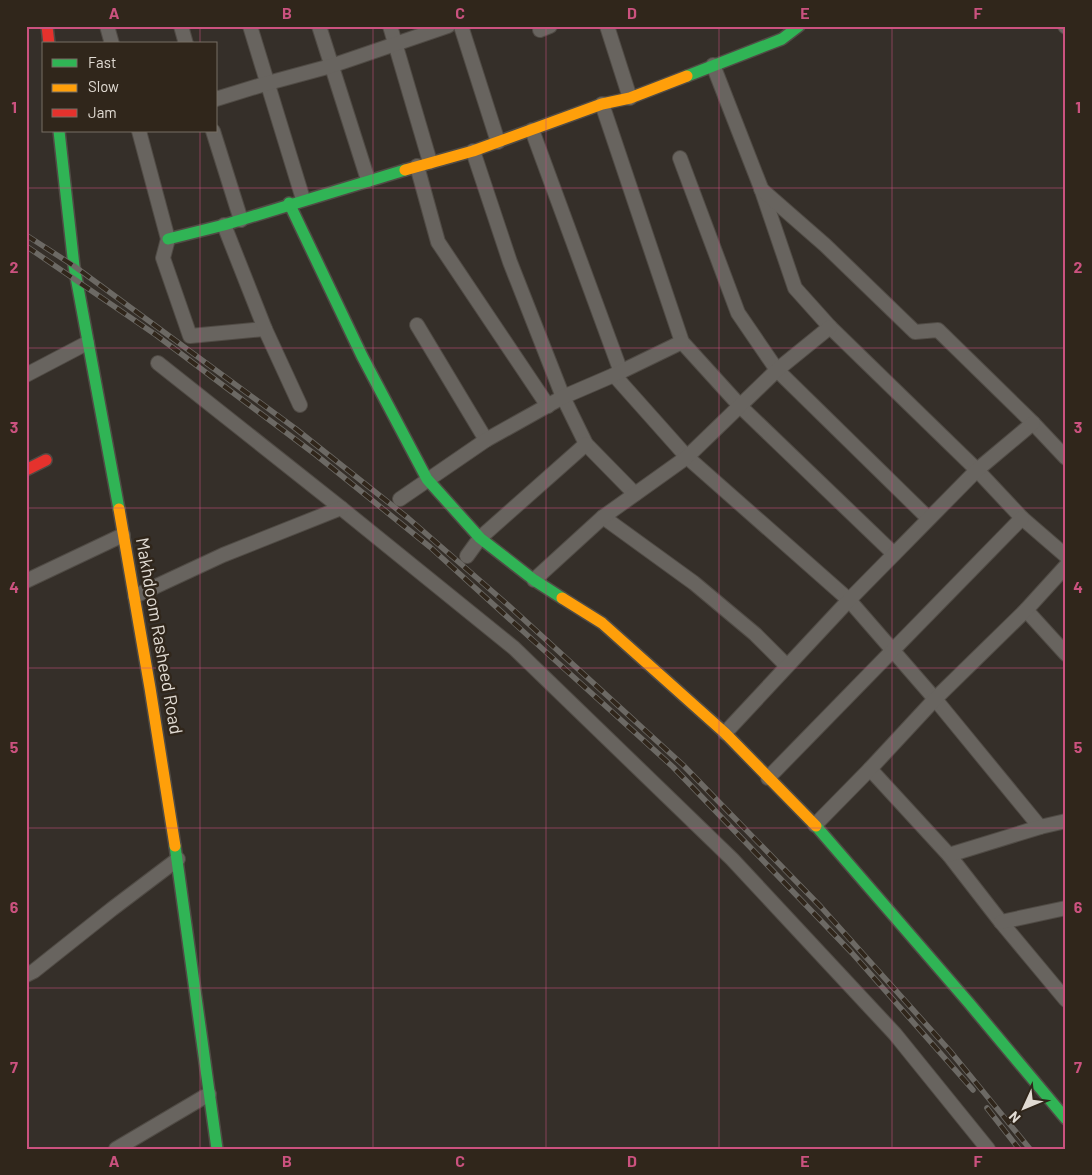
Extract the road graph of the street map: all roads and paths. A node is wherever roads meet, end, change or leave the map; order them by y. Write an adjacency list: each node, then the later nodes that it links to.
1 (47, 26): 11 (street)
2 (107, 26): 12 (street)
3 (180, 26): 13 (street)
4 (250, 26): 17 (street)
5 (319, 26): 16 (street)
6 (390, 26): 14 (street)
7 (448, 26): 14 (street)
8 (461, 26): 25 (street)
9 (607, 26): 19 (street)
10 (799, 26): 15 (street)
11 (49, 42)
12 (111, 42)
13 (185, 42)
14 (396, 43): 16 (street); 28 (street)
15 (713, 65): 19 (street); 30 (street)
16 (331, 66): 17 (street); 29 (street)
17 (268, 83): 18 (street); 31 (street)
18 (218, 98)
19 (630, 98): 20 (street)
20 (602, 104): 21 (street); 38 (street)
21 (532, 130): 25 (street); 42 (street)
22 (59, 132): 39 (street, Makhdoom Rasheed Road)
23 (139, 132): 34 (street)
24 (214, 132): 32 (street)
25 (498, 142): 26 (street)
26 (473, 151): 28 (street); 44 (street)
27 (680, 158): 41 (street)
28 (424, 164): 29 (street); 46 (street)
29 (368, 180): 31 (street)
30 (761, 188): 36 (street); 48 (street)
31 (296, 201): 32 (street); 56 (street)
32 (241, 220): 33 (street)
33 (224, 225): 34 (street); 37 (street)
34 (168, 239): 37 (street)
35 (417, 325): 49 (street)
36 (830, 327): 41 (street); 55 (street)
37 (265, 329): 45 (street)
38 (682, 342): 42 (street); 47 (street)
39 (87, 343): 43 (street); 63 (street, Makhdoom Rasheed Road)
40 (158, 363): 59 (street)
41 (777, 370): 47 (street); 61 (street)
42 (618, 374): 44 (street); 51 (street)
43 (26, 375)
44 (564, 397): 46 (street); 50 (street)
45 (300, 405)
46 (548, 406): 49 (street)
47 (741, 407): 51 (street); 65 (street)
48 (1033, 423): 52 (street); 55 (street)
49 (486, 440): 56 (street)
50 (586, 444): 57 (street); 64 (street)
51 (686, 457): 57 (street); 72 (street)
52 (1066, 458)
53 (46, 460): 54 (street)
54 (26, 470)
55 (977, 470): 61 (street); 62 (street)
56 (427, 479): 58 (street); 64 (street)
57 (635, 494): 60 (street)
58 (400, 499)
59 (341, 508): 71 (street); 94 (street)
60 (603, 517): 69 (street); 76 (street)
61 (928, 518): 65 (street)
62 (1022, 518): 67 (street); 74 (street)
63 (123, 536): 70 (street); 71 (street, Makhdoom Rasheed Road)
64 (480, 538): 66 (street); 69 (street)
65 (894, 554): 72 (street)
66 (467, 556)
67 (1066, 556)
68 (1066, 566): 73 (street)
69 (534, 580): 78 (street)
70 (26, 581)
71 (135, 596): 85 (street, Makhdoom Rasheed Road)
72 (849, 600): 74 (street); 76 (street)
73 (1026, 610): 75 (street); 77 (street)
74 (893, 652): 77 (street); 80 (street)
75 (1066, 654)
76 (787, 666): 78 (street)
77 (935, 699): 79 (street); 83 (street)
78 (725, 732): 80 (street)
79 (870, 769): 82 (street); 84 (street)
80 (768, 778): 82 (street)
81 (1066, 821): 83 (street)
82 (815, 825): 91 (street)
83 (1040, 826): 84 (street)
84 (948, 854): 87 (street)
85 (178, 859): 88 (street); 90 (street, Makhdoom Rasheed Road)
86 (1066, 908): 87 (street)
87 (1001, 922): 89 (street)
88 (26, 975)
89 (1066, 1000)
90 (209, 1094): 92 (street); 93 (street, Makhdoom Rasheed Road)
91 (1066, 1119)
92 (116, 1149)
93 (217, 1149)
94 (988, 1149)

